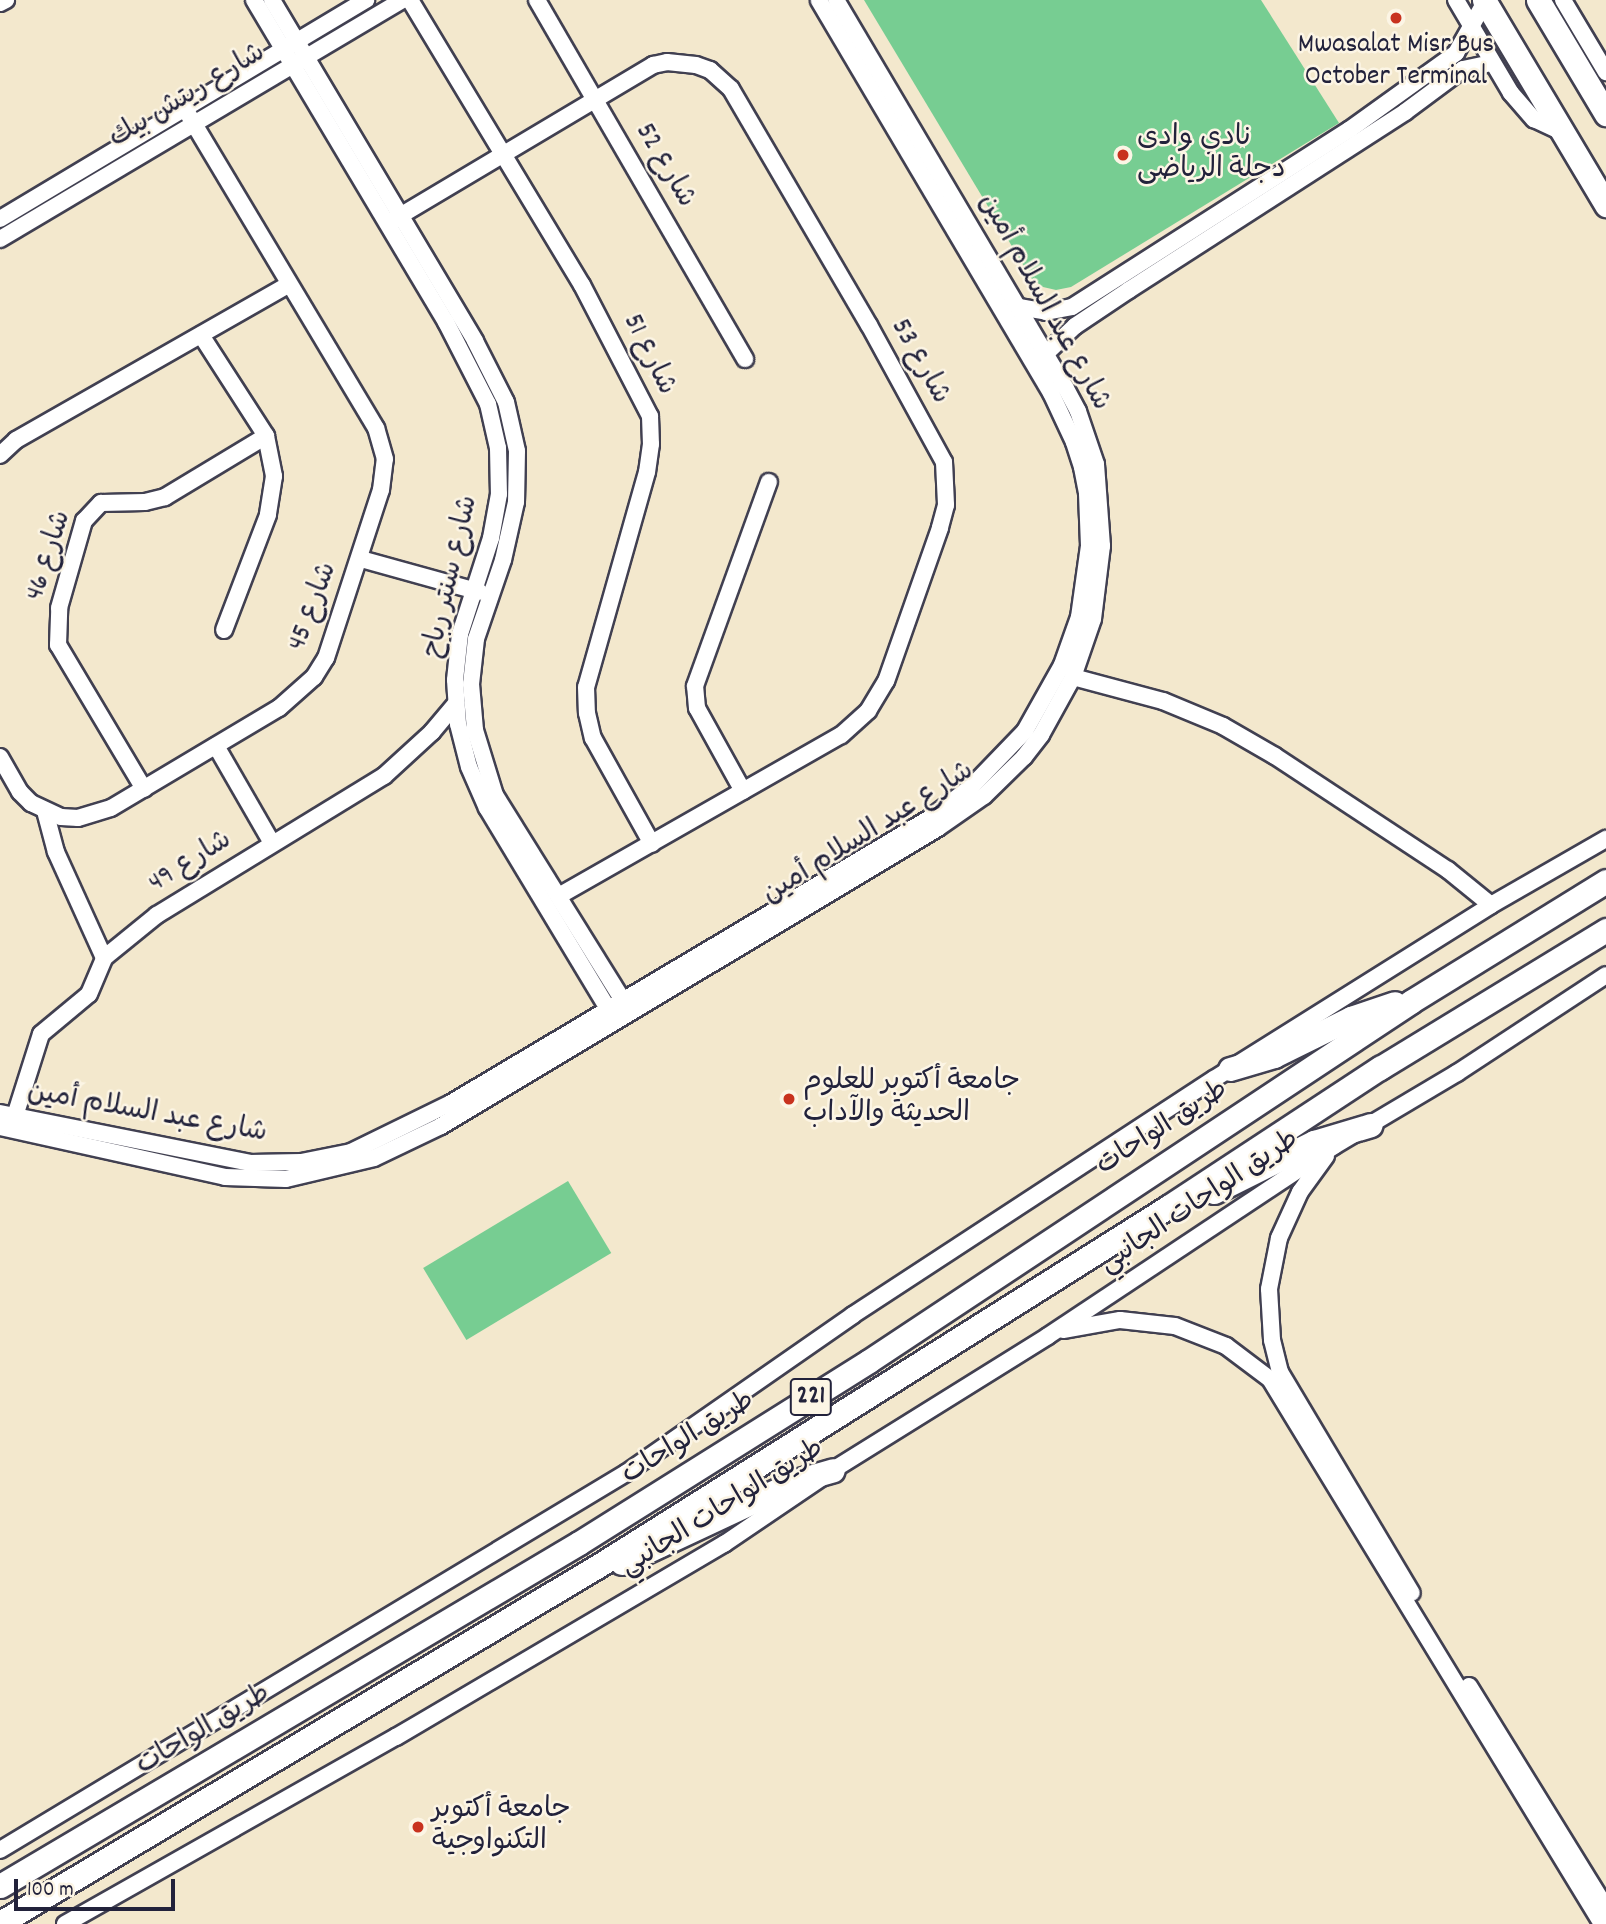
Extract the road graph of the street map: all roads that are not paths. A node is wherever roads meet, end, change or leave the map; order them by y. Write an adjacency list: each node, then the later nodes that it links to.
1 (6, 0): 14 (street)
2 (254, 0): 16 (street, شارع سنتر رباح)
3 (272, 0): 16 (street, شارع سنتر رباح)
4 (366, 0): 16 (street, شارع ريتش بيك)
5 (402, 0): 17 (street, شارع ريتش بيك)
6 (410, 0): 26 (street, شارع 51)
7 (537, 0): 20 (street, شارع 52)
8 (819, 0): 33 (street, شارع عبد السلام أمين)
9 (836, 0): 33 (street, شارع عبد السلام أمين)
10 (1456, 0): 15 (street)
11 (1539, 0): 23 (highway)
12 (1563, 0): 19 (street)
13 (1484, 1): 15 (street); 25 (highway)
14 (0, 4)
15 (1472, 27): 18 (street); 21 (street)
16 (290, 45): 17 (street, شارع سنتر رباح); 22 (street, شارع ريتش بيك)
17 (300, 61): 24 (street, شارع ريتش بيك); 29 (street, شارع سنتر رباح)
18 (1492, 63): 21 (street); 25 (street)
19 (1606, 72)
20 (595, 100): 26 (street, شارع 53); 36 (street, شارع 52); 50 (street, شارع 53)
21 (1401, 104): 31 (street)
22 (185, 109): 24 (street, شارع 45); 28 (street, شارع ريتش بيك)
23 (1606, 114)
24 (194, 125): 30 (street, شارع ريتش بيك); 32 (street, شارع 45)
25 (1564, 133): 27 (highway)
26 (503, 155): 29 (street, شارع 53); 55 (street, شارع 51)
27 (1606, 205)
28 (0, 219)
29 (395, 220): 42 (street, شارع سنتر رباح); 43 (street, شارع سنتر رباح)
30 (0, 239)
31 (1125, 284): 34 (street); 37 (street)
32 (289, 285): 35 (street); 41 (street, شارع 45)
33 (1002, 294): 34 (street, شارع عبد السلام أمين); 37 (street, شارع عبد السلام أمين)
34 (1019, 307): 37 (street, شارع عبد السلام أمين)
35 (201, 335): 38 (street); 39 (street)
36 (746, 359)
37 (1040, 360): 45 (street, شارع عبد السلام أمين); 52 (street, شارع عبد السلام أمين)
38 (266, 436): 44 (street); 49 (street, شارع 46)
39 (0, 455)
40 (769, 481): 50 (street)
41 (361, 559): 42 (street); 47 (street, شارع 45)
42 (473, 590): 43 (street); 46 (street, شارع سنتر رباح)
43 (489, 595): 56 (street, شارع سنتر رباح)
44 (224, 630)
45 (1073, 677): 52 (street, شارع عبد السلام أمين); 59 (street)
46 (456, 702): 54 (street, شارع 49); 56 (street, شارع سنتر رباح)
47 (216, 746): 49 (street, شارع 45); 54 (street)
48 (0, 757): 51 (street, شارع 45)
49 (144, 789): 51 (street, شارع 45)
50 (743, 791): 55 (street, شارع 53)
51 (45, 811): 61 (street)
52 (934, 823): 64 (street, شارع عبد السلام أمين)
53 (1606, 839): 59 (street)
54 (272, 843): 61 (street, شارع 49)
55 (652, 844): 58 (street, شارع 53)
56 (534, 871): 58 (street, شارع سنتر رباح); 64 (street, شارع سنتر رباح)
57 (1606, 881): 63 (highway, طريق الواحات / 221)
58 (559, 896): 64 (street, شارع سنتر رباح)
59 (1491, 905): 65 (street)
60 (1606, 930): 70 (highway, طريق الواحات / 221)
61 (104, 958): 66 (street, شارع 49)
62 (1606, 975): 67 (street, طريق الواحات الجانبي)
63 (1412, 1001): 65 (highway); 76 (highway, طريق الواحات / 221)
64 (619, 1010): 66 (street, شارع عبد السلام أمين); 68 (street, شارع عبد السلام أمين)
65 (1230, 1069): 75 (street)
66 (8, 1115)
67 (1371, 1125): 69 (street, طريق الواحات الجانبي); 70 (highway)
68 (0, 1127)
69 (1334, 1146): 71 (street, طريق الواحات الجانبي); 74 (street)
70 (1167, 1207): 73 (highway, طريق الواحات / 221)
71 (1048, 1336): 72 (street, طريق الواحات الجانبي); 74 (street)
72 (833, 1470): 73 (highway); 79 (street, طريق الواحات الجانبي)
73 (598, 1566): 78 (highway, طريق الواحات / 221)
74 (1558, 1842): 77 (street); 80 (street)
75 (0, 1850)
76 (0, 1886)
77 (1606, 1908)
78 (3, 1918)
79 (65, 1924)
80 (1602, 1924)

